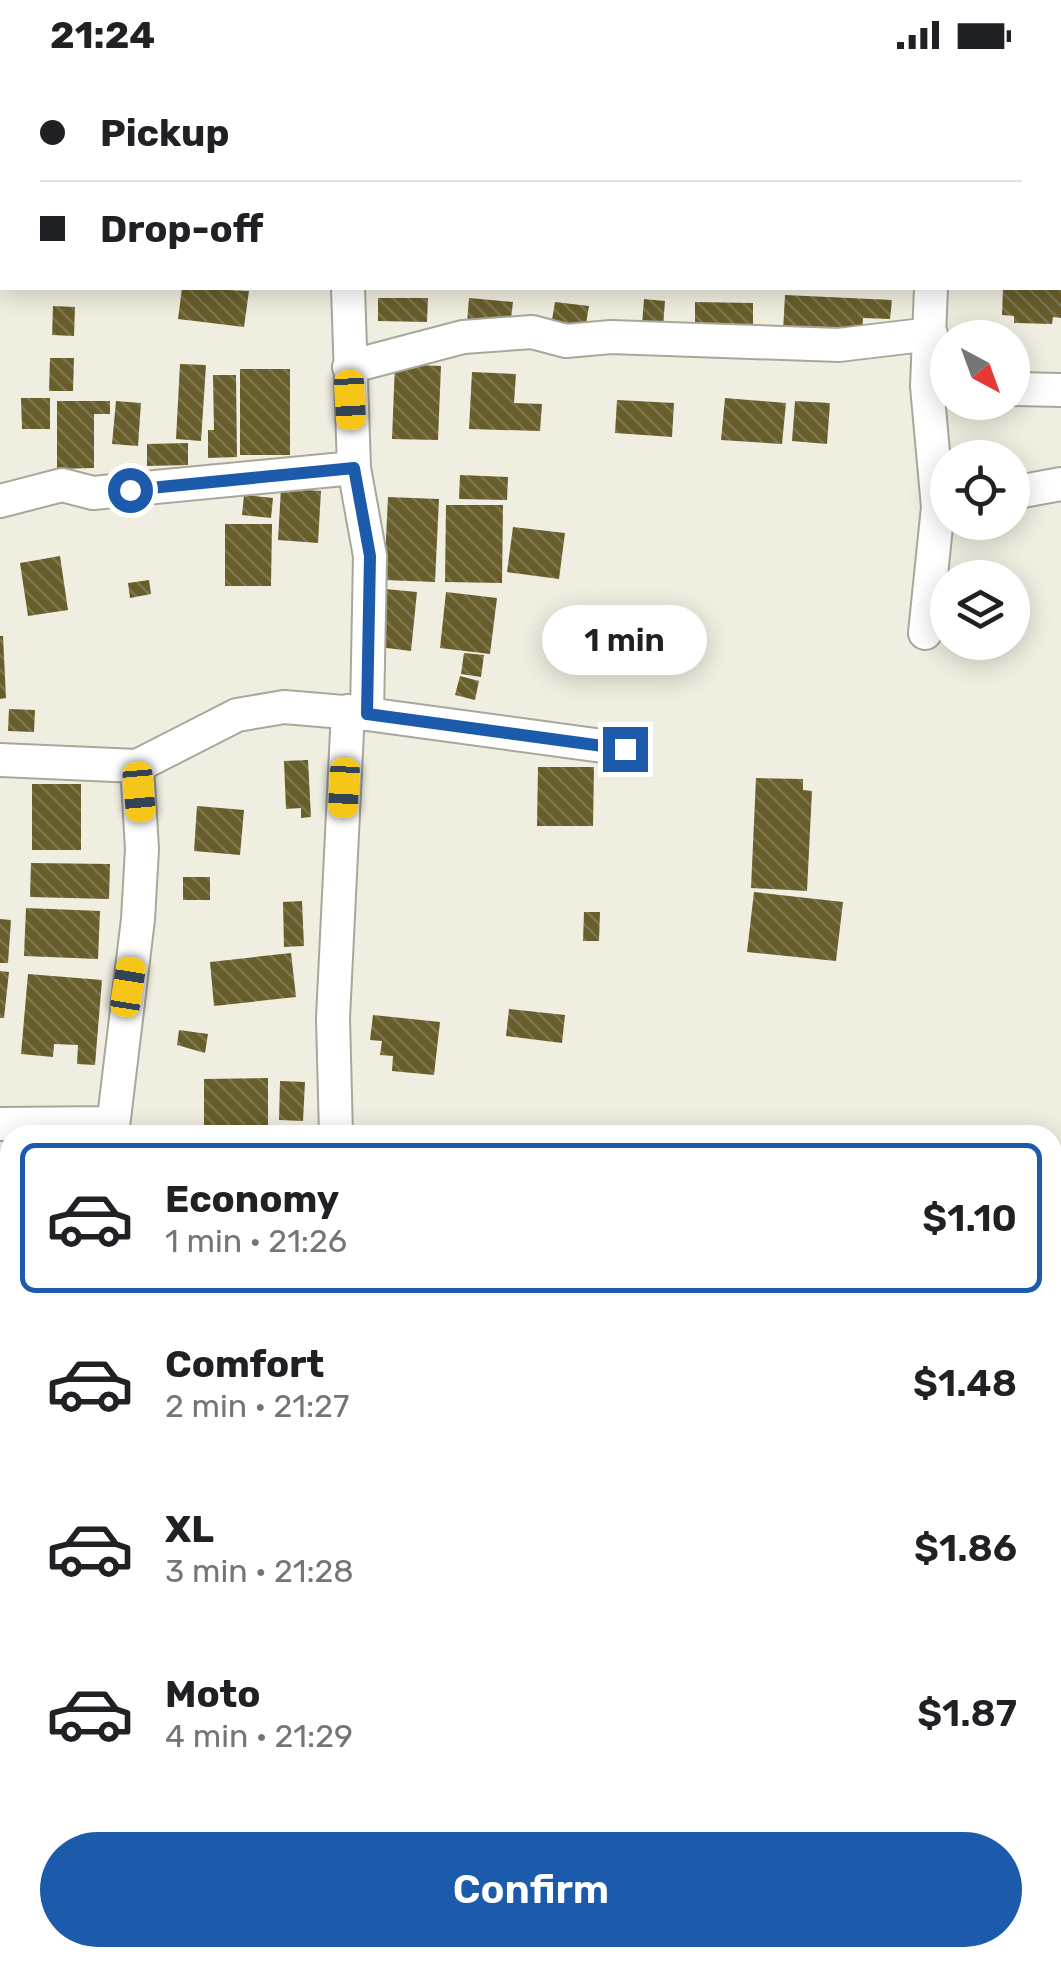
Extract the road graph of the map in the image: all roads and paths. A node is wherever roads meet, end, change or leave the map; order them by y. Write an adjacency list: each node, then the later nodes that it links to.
1 (348, 290): 5 (street)
2 (930, 290): 3 (street)
3 (931, 320)
4 (930, 334): 5 (street)
5 (348, 367): 8 (street)
6 (1030, 389): 7 (street)
7 (1061, 390)
8 (354, 468): 11 (street); 14 (street)
9 (1061, 484): 10 (street)
10 (1030, 490)
11 (0, 501)
12 (938, 540): 13 (street)
13 (925, 633)
14 (357, 713): 15 (street); 17 (street); 19 (street)
15 (625, 749)
16 (0, 760): 17 (street)
17 (137, 766): 18 (street)
18 (112, 1125)
19 (336, 1125)

